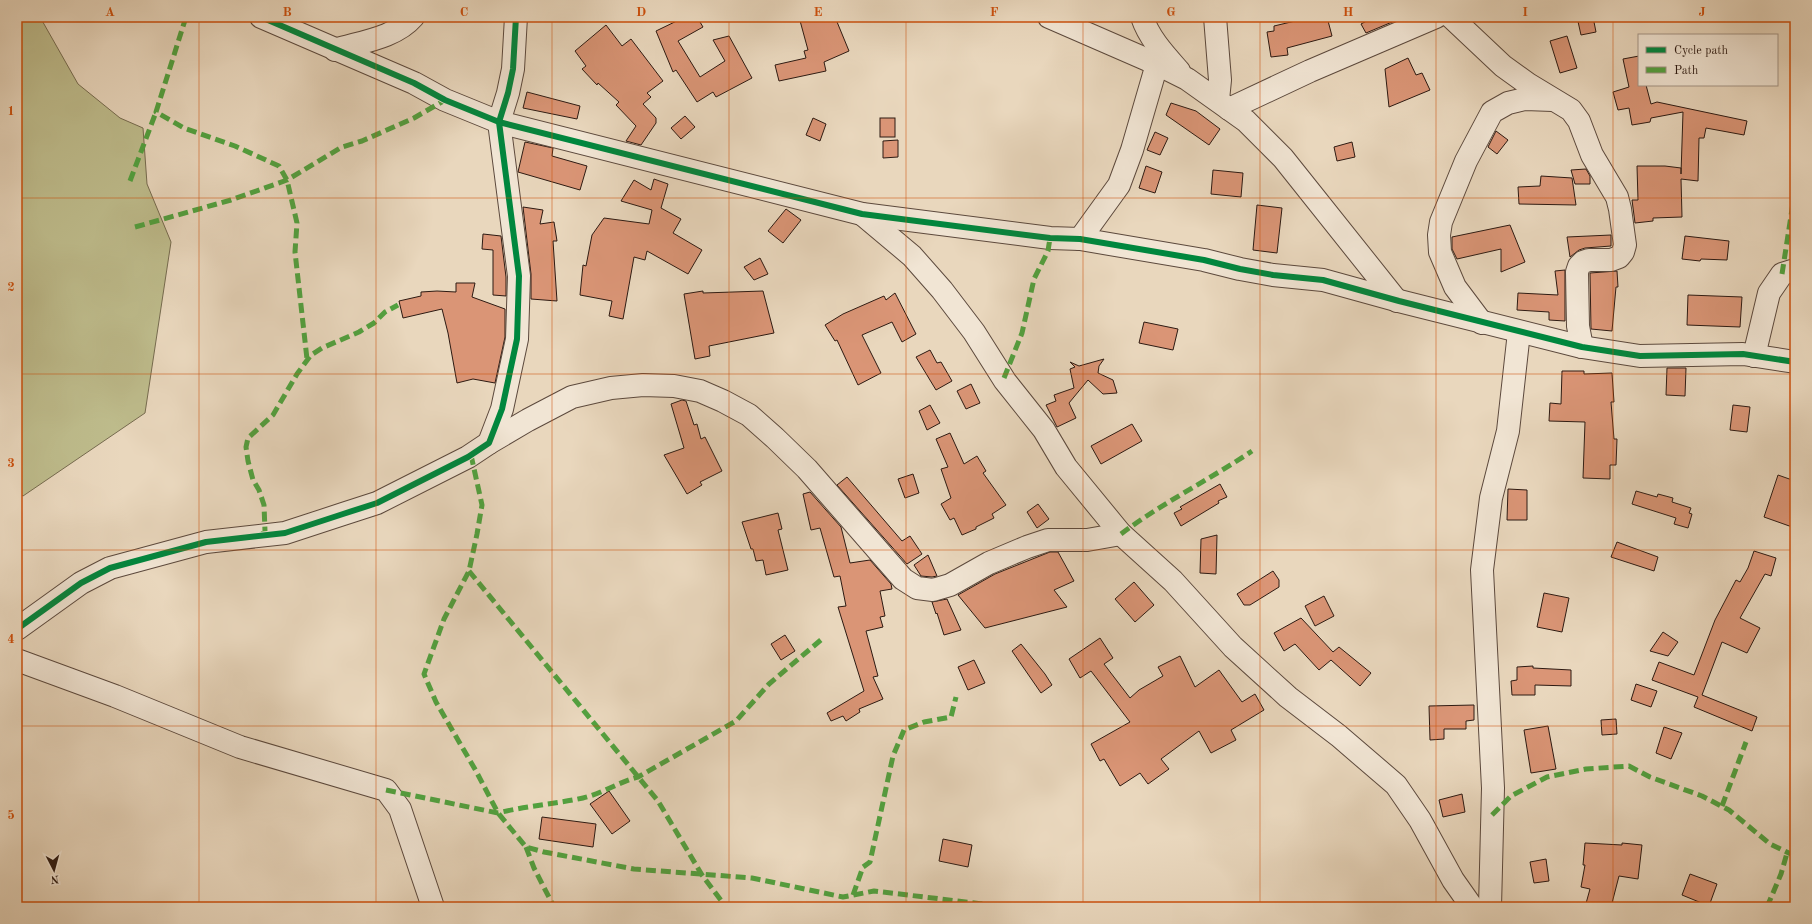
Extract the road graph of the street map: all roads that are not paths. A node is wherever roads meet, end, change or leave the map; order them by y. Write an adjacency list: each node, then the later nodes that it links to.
1 (261, 17): 9 (street)
2 (413, 17): 9 (street)
3 (516, 17): 14 (street)
4 (1049, 17): 10 (street)
5 (1142, 17): 11 (street)
6 (1215, 17): 13 (street)
7 (1436, 17): 13 (street)
8 (1451, 17): 12 (street)
9 (334, 50): 14 (street)
10 (1157, 64): 11 (street); 16 (street)
11 (1187, 79): 13 (street)
12 (1557, 100): 19 (street); 21 (street)
13 (1224, 105): 18 (street)
14 (499, 122): 15 (street); 24 (street)
15 (862, 214): 16 (street); 25 (street)
16 (1080, 239): 18 (street)
17 (1795, 270): 22 (street)
18 (1397, 301): 19 (street)
19 (1482, 323): 20 (street)
20 (1519, 332): 21 (street); 30 (street)
21 (1582, 347): 22 (street)
22 (1754, 356): 23 (street)
23 (1795, 362)
24 (489, 442): 25 (street); 26 (street)
25 (1121, 534): 29 (street)
26 (17, 629)
27 (17, 660): 28 (street)
28 (433, 907)
29 (1472, 907)
30 (1490, 907)

